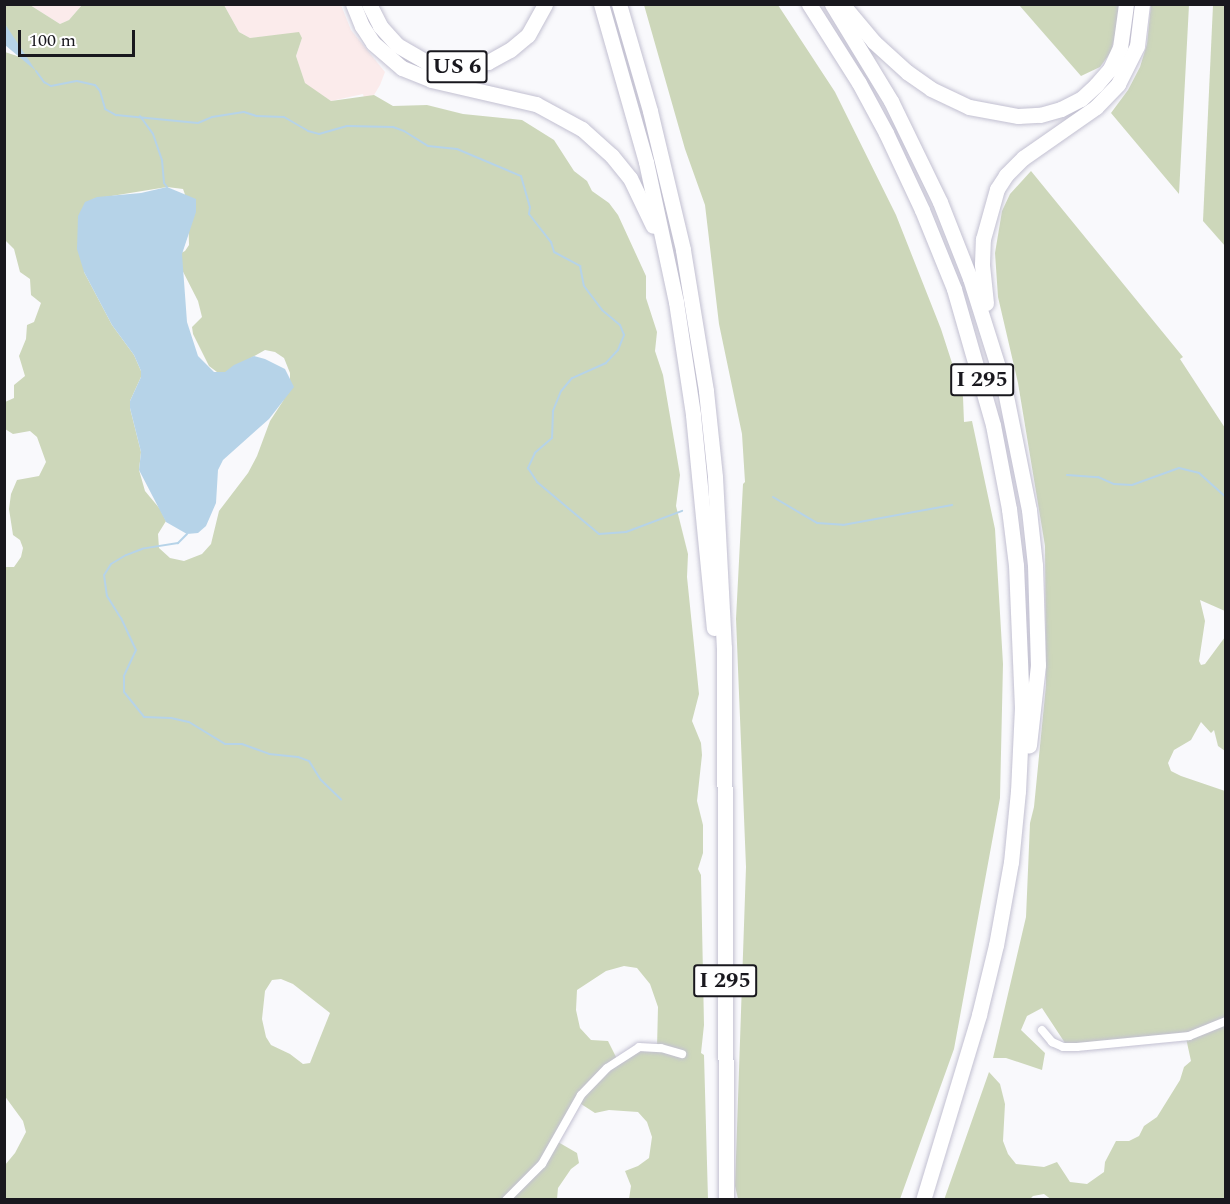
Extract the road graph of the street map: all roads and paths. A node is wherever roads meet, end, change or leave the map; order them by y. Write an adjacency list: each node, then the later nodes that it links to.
1 (353, 4): 11 (highway)
2 (369, 4): 3 (highway, US 6)
3 (545, 4)
4 (601, 4): 11 (highway)
5 (619, 4): 13 (highway, I 295)
6 (809, 4): 14 (highway, I 295)
7 (832, 4): 12 (highway)
8 (843, 4): 9 (highway)
9 (1126, 4)
10 (1142, 4): 12 (highway)
11 (680, 330): 13 (highway)
12 (996, 359): 14 (highway)
13 (723, 763): 19 (highway, I 295)
14 (1018, 791): 20 (highway, I 295)
15 (1226, 1021): 16 (street)
16 (1042, 1030)
17 (682, 1054): 18 (street)
18 (506, 1200)
19 (726, 1200)
20 (923, 1200)

